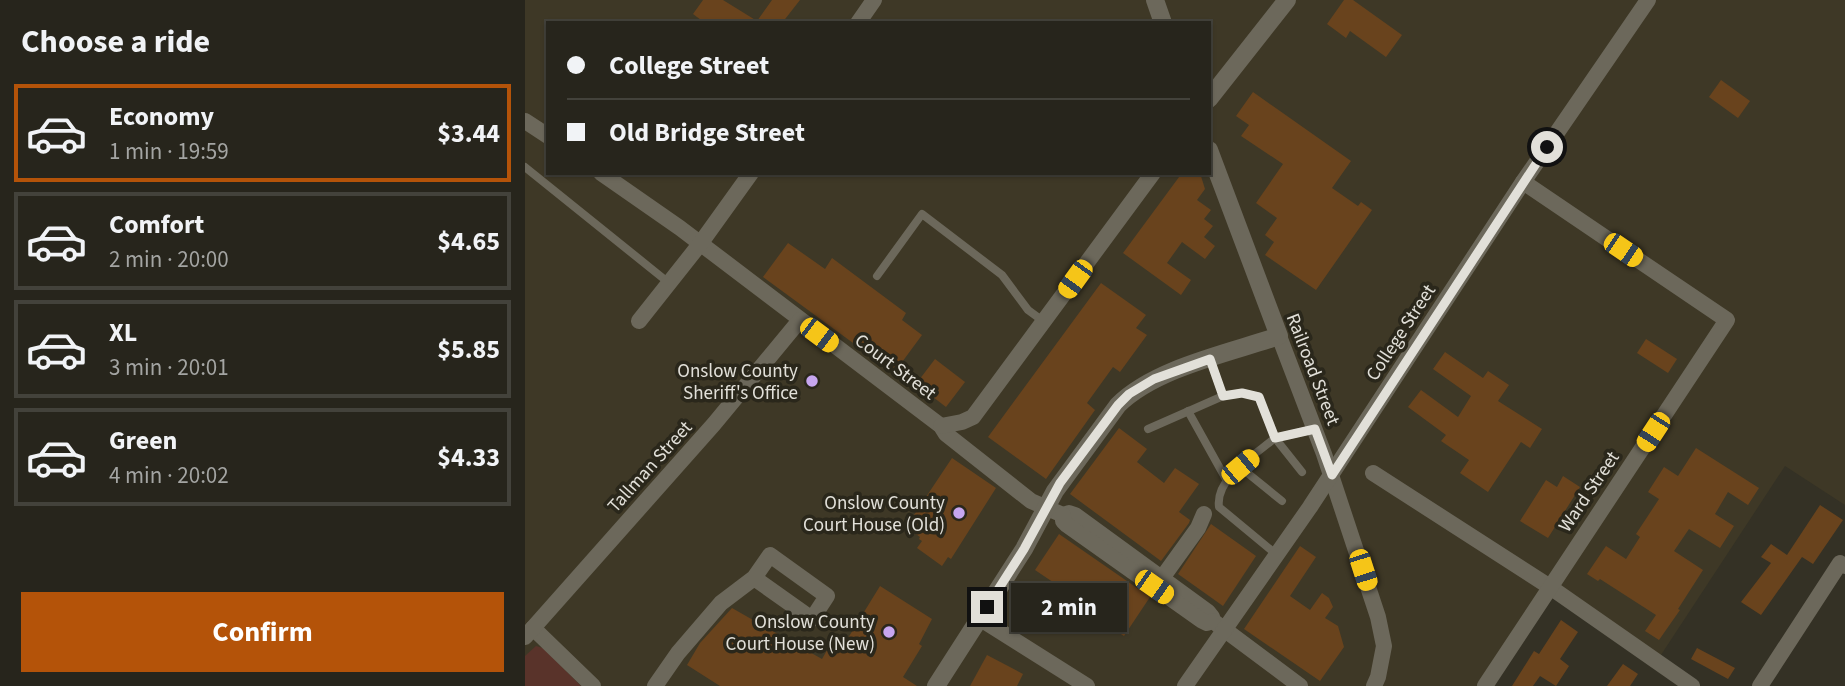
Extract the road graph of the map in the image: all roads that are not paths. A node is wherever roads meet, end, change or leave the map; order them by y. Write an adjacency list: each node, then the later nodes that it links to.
1 (874, 0): 5 (street)
2 (1154, 0): 6 (main road)
3 (1287, 0): 7 (main road)
4 (1648, 0): 15 (street, College Street)
5 (859, 21)
6 (1162, 21)
7 (1211, 96)
8 (525, 121): 9 (street)
9 (546, 135)
10 (1211, 155): 22 (main road, Railroad Street)
11 (525, 167): 18 (lane)
12 (604, 175): 16 (street, Court Street)
13 (750, 175): 16 (street)
14 (1152, 175): 21 (street)
15 (1523, 182): 33 (street, College Street); 42 (street, Ward Street)
16 (700, 244): 18 (street); 19 (street, Court Street)
17 (877, 276): 21 (lane)
18 (669, 283): 20 (street)
19 (800, 320): 26 (street, Court Street); 45 (street, Tallman Street)
20 (639, 321)
21 (1043, 321): 26 (street)
22 (1279, 336): 23 (main road); 28 (street, Railroad Street)
23 (1210, 359): 24 (lane); 36 (main road)
24 (1223, 396): 25 (lane); 29 (lane)
25 (1188, 411): 27 (lane); 34 (lane)
26 (941, 426): 36 (street, Court Street)
27 (1148, 429)
28 (1315, 429): 29 (lane); 33 (street, Railroad Street)
29 (1275, 438): 30 (lane); 31 (lane)
30 (1240, 467): 34 (lane); 35 (lane)
31 (1303, 472)
32 (1373, 473): 42 (street)
33 (1332, 475): 38 (street, College Street); 52 (street, Railroad Street)
34 (1227, 481): 38 (lane)
35 (1282, 501)
36 (1045, 506): 41 (street, Court Street); 43 (main road)
37 (1204, 514): 41 (street)
38 (1276, 555): 44 (street, College Street)
39 (1843, 564): 55 (street)
40 (754, 578): 47 (street)
41 (1167, 587): 44 (street, Court Street)
42 (1550, 587): 53 (street, Ward Street); 54 (street)
43 (979, 618): 48 (main road); 49 (street)
44 (1219, 625): 50 (street, College Street); 51 (street, Court Street)
45 (529, 632): 46 (street)
46 (593, 686)
47 (655, 686)
48 (936, 686)
49 (1087, 686)
50 (1185, 686)
51 (1300, 686)
52 (1374, 686)
53 (1485, 686)
54 (1692, 686)
55 (1759, 686)

